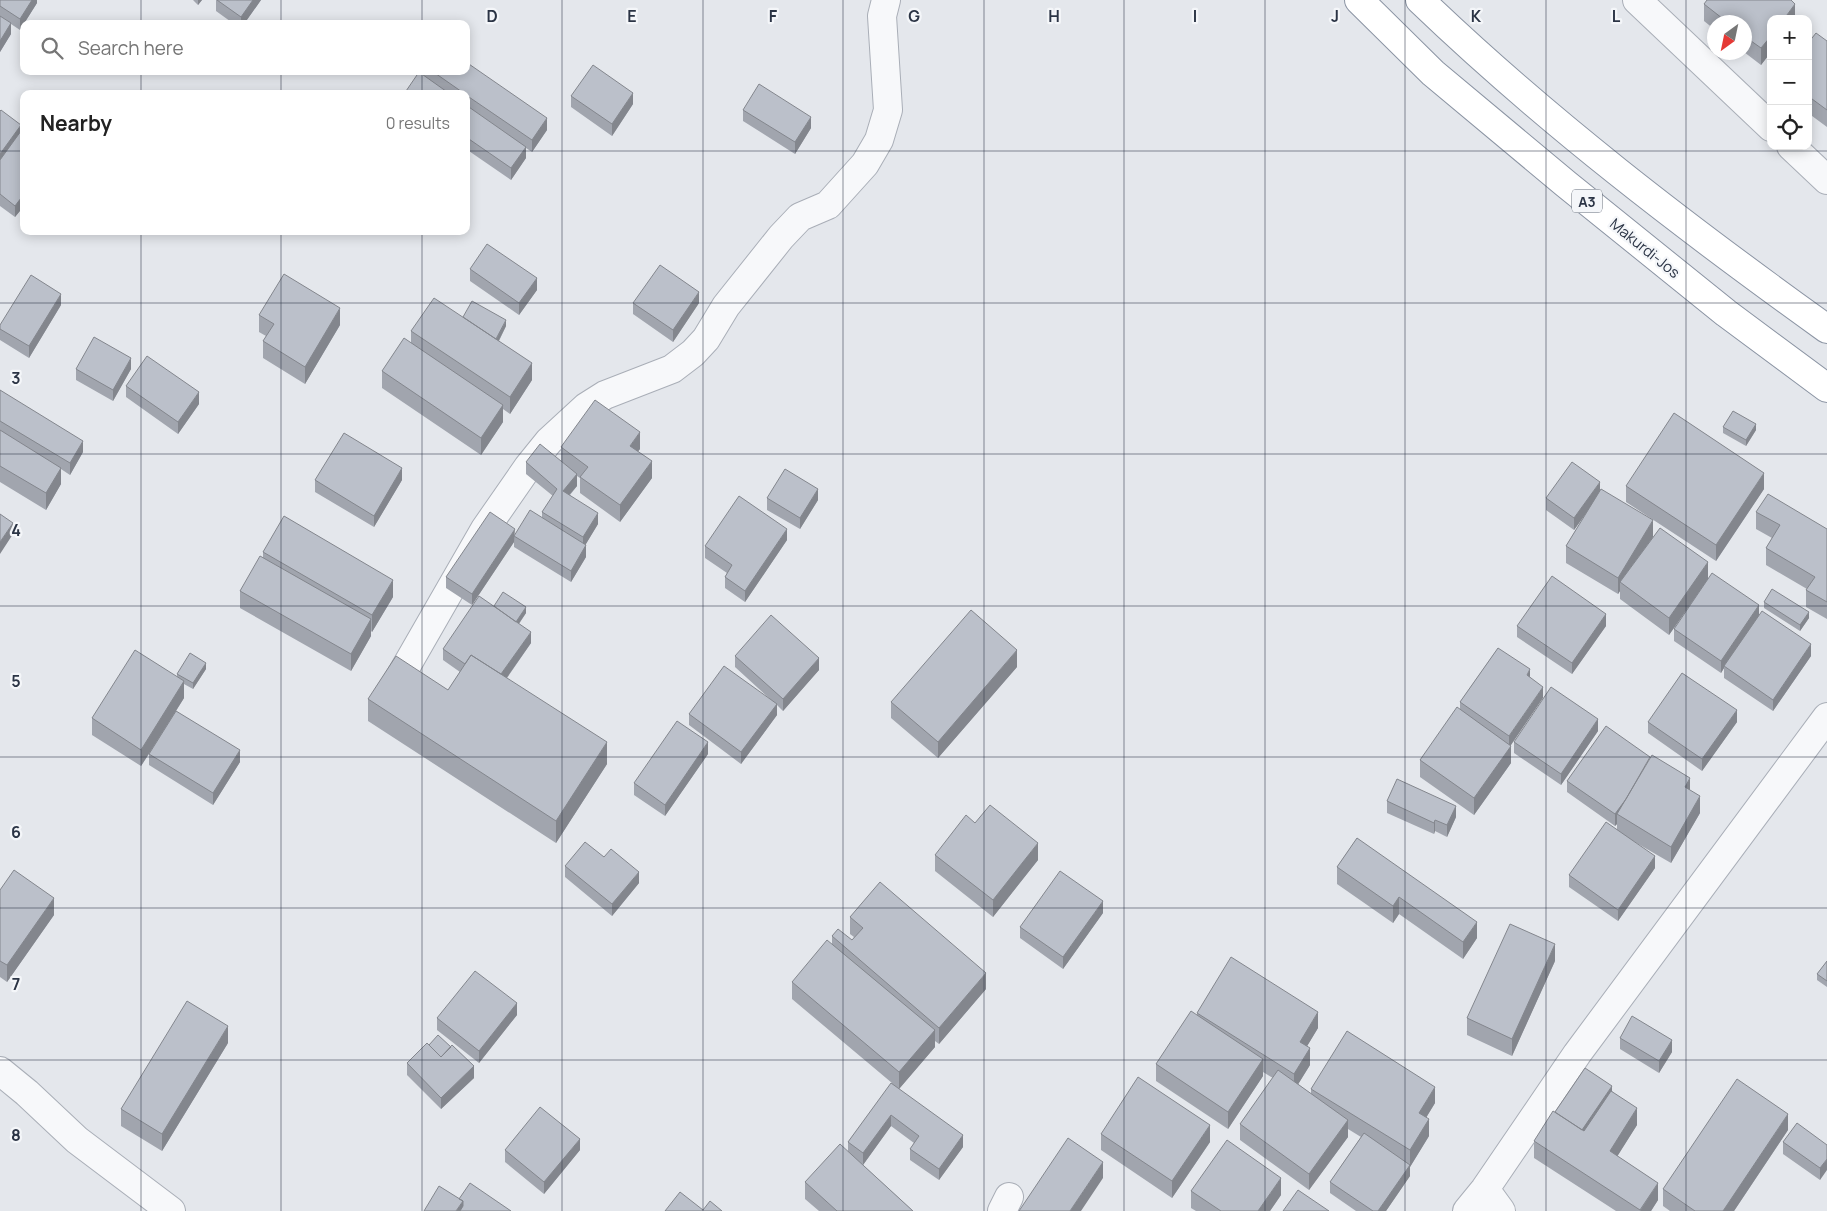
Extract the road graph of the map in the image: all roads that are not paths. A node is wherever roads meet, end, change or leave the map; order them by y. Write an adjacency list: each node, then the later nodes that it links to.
1 (886, 0): 10 (street)
2 (1359, 0): 9 (highway, Makurdi-Jos / A3)
3 (1420, 0): 8 (highway)
4 (1637, 0): 5 (street)
5 (1767, 123)
6 (1795, 150): 7 (street)
7 (1827, 180)
8 (1827, 329)
9 (1827, 388)
10 (396, 684)
11 (1827, 717): 13 (street)
12 (0, 1071): 14 (street)
13 (1485, 1189): 15 (street); 16 (street)
14 (171, 1211)
15 (1467, 1211)
16 (1501, 1211)

